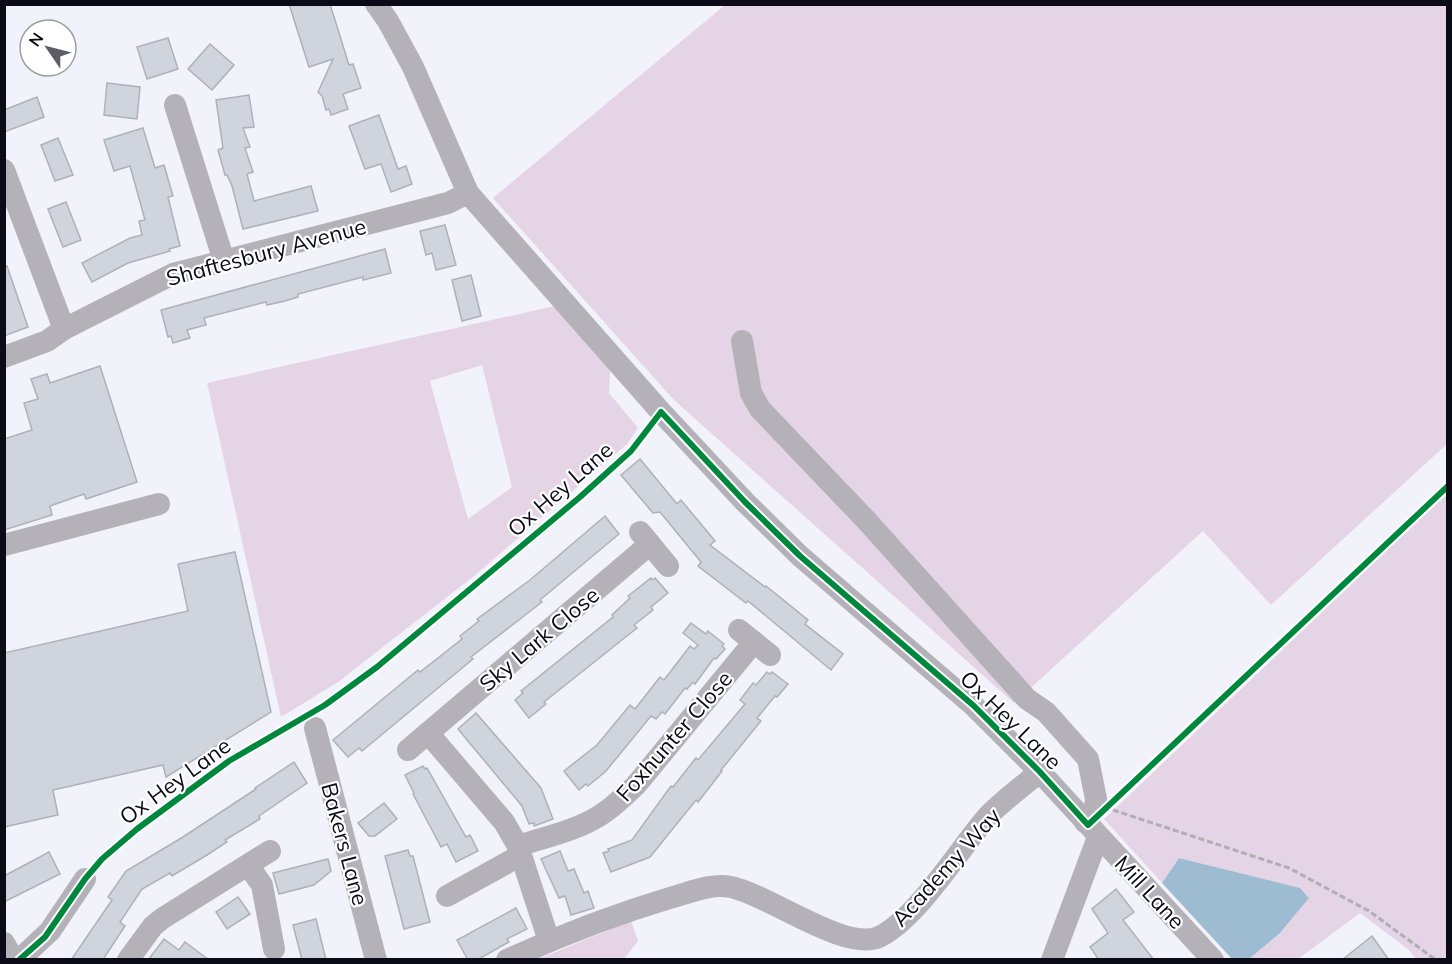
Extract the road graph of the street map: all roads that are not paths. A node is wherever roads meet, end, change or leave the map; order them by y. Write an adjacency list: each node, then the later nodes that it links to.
1 (376, 4): 4 (street, Ox Hey Lane)
2 (175, 105): 5 (street)
3 (10, 164): 6 (street)
4 (468, 193): 5 (street, Shaftesbury Avenue); 16 (street, Ox Hey Lane)
5 (224, 261): 6 (street, Shaftesbury Avenue)
6 (64, 329): 8 (street, Shaftesbury Avenue)
7 (742, 341): 17 (street)
8 (4, 357)
9 (159, 504): 10 (street)
10 (4, 545)
11 (668, 566): 14 (street, Sky Lark Close)
12 (755, 642): 19 (street, Foxhunter Close)
13 (315, 728): 30 (street, Bakers Lane)
14 (428, 733): 15 (street, Sky Lark Close); 19 (street)
15 (408, 750)
16 (1040, 772): 17 (street, Ox Hey Lane); 23 (street, Academy Way)
17 (1090, 828): 26 (street); 32 (street, Mill Lane)
18 (270, 851): 20 (street)
19 (520, 851): 22 (street, Foxhunter Close); 23 (street)
20 (248, 865): 25 (street); 27 (street)
21 (85, 879): 29 (street)
22 (447, 896)
23 (549, 941): 31 (street, Academy Way)
24 (4, 943): 28 (street)
25 (274, 949)
26 (1061, 956)
27 (128, 959)
28 (14, 960)
29 (19, 960)
30 (376, 960)
31 (507, 960)
32 (1213, 960)

